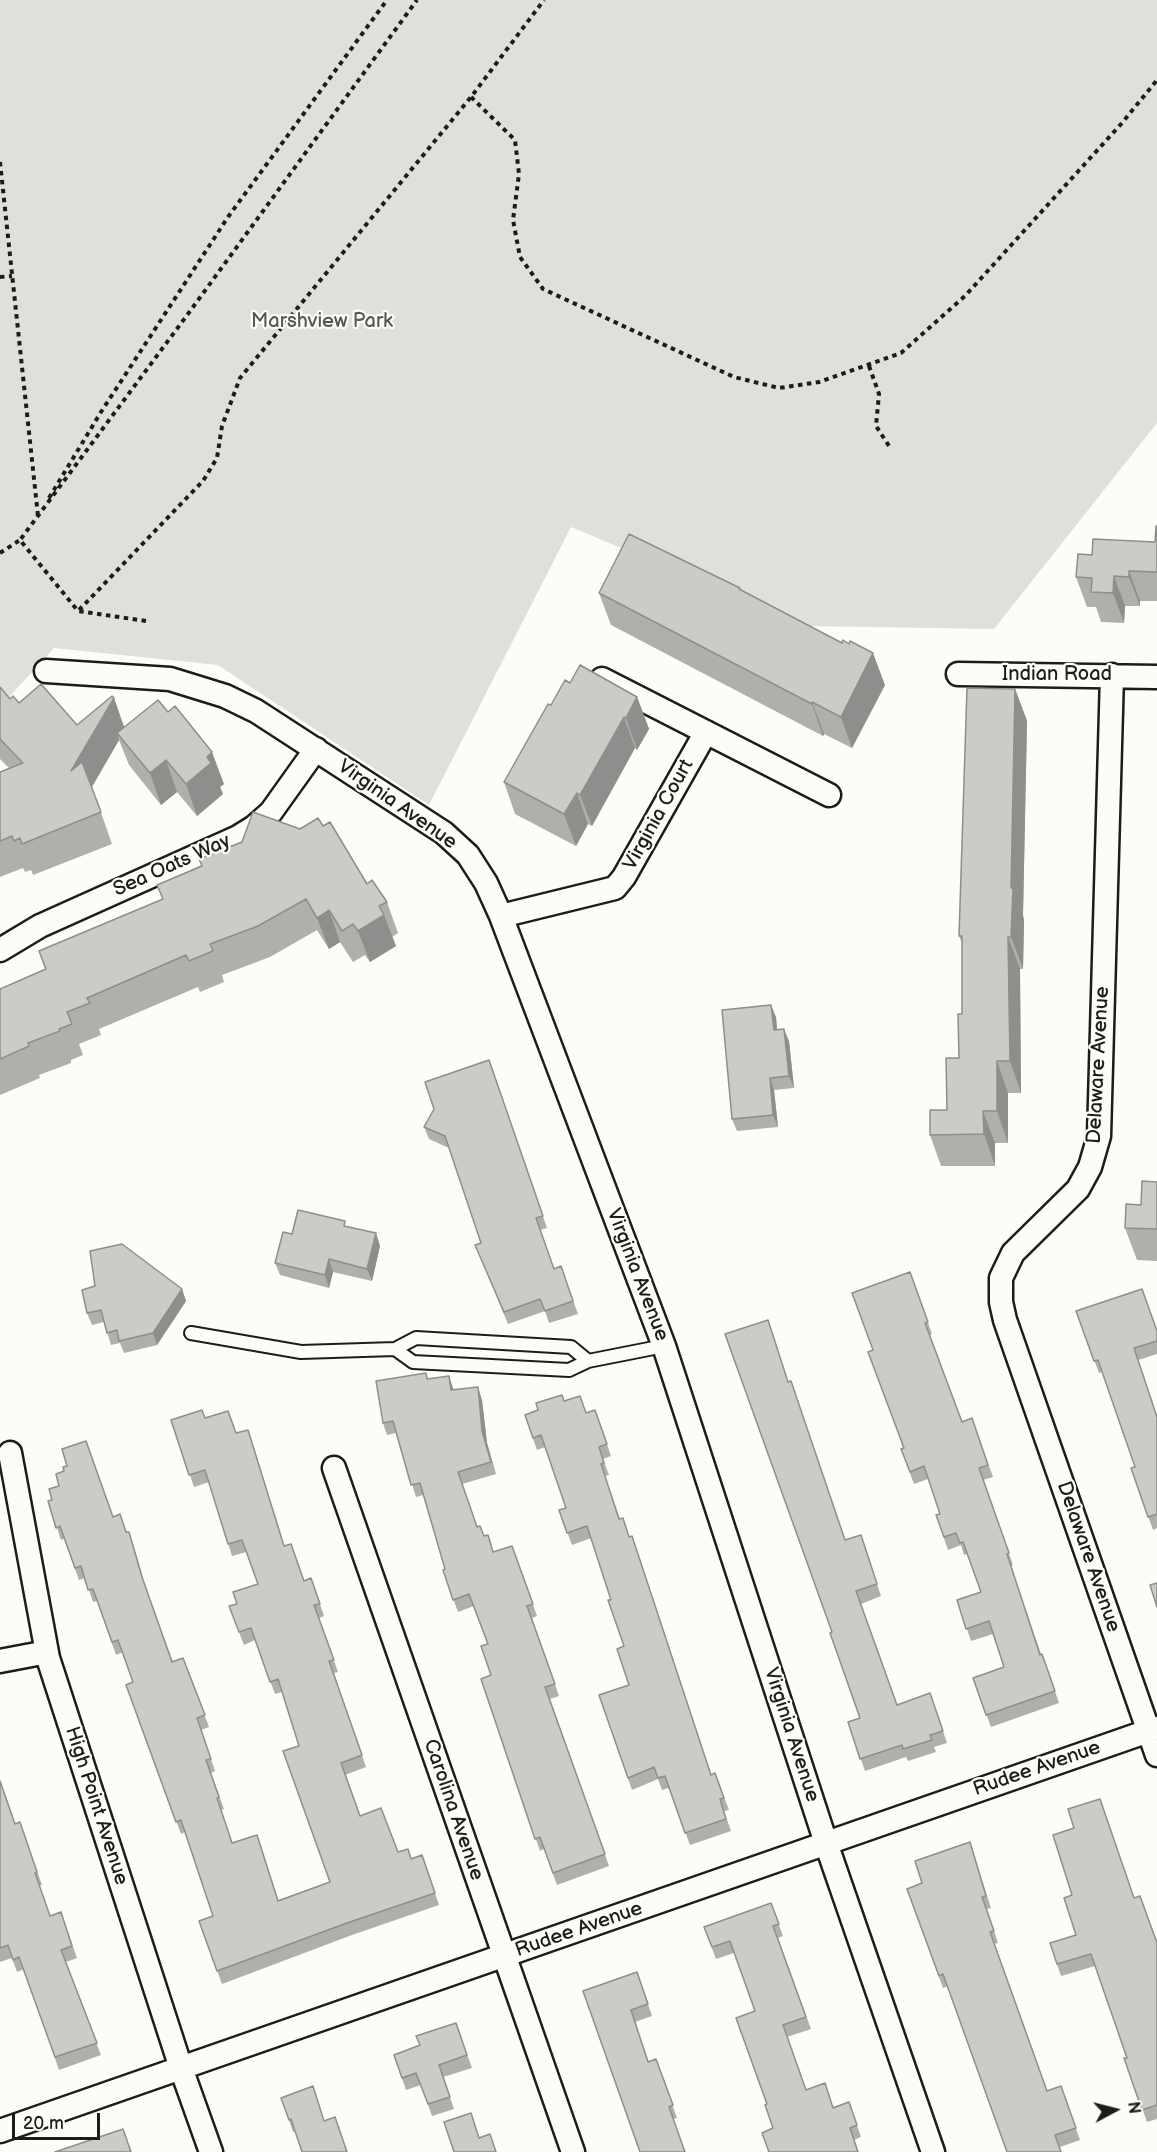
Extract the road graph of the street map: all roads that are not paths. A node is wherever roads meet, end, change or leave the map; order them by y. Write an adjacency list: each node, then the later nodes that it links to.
1 (585, 670): 6 (street)
2 (46, 671): 7 (street, Virginia Avenue)
3 (958, 674): 4 (street, Indian Road)
4 (1112, 675): 5 (street, Indian Road); 19 (street, Delaware Avenue)
5 (1157, 677)
6 (706, 732): 8 (street); 9 (street, Virginia Court)
7 (316, 749): 9 (street, Virginia Avenue); 10 (street, Sea Oats Way)
8 (829, 795)
9 (501, 916): 12 (street, Virginia Avenue)
10 (0, 950)
11 (191, 1333): 13 (lane)
12 (664, 1346): 14 (lane); 21 (street, Virginia Avenue)
13 (395, 1349): 14 (lane); 14 (lane)
14 (588, 1361)
15 (10, 1453): 17 (street, High Point Avenue)
16 (334, 1468): 22 (street, Carolina Avenue)
17 (48, 1658): 18 (street); 23 (street, High Point Avenue)
18 (0, 1661)
19 (1153, 1729): 20 (street, Delaware Avenue); 21 (street, Rudee Avenue)
20 (1157, 1755)
21 (826, 1843): 22 (street, Rudee Avenue); 27 (street, Virginia Avenue)
22 (503, 1956): 23 (street, Rudee Avenue); 26 (street, Carolina Avenue)
23 (181, 2068): 24 (street, Rudee Avenue); 25 (street, High Point Avenue)
24 (0, 2131)
25 (211, 2152)
26 (573, 2152)
27 (933, 2152)

